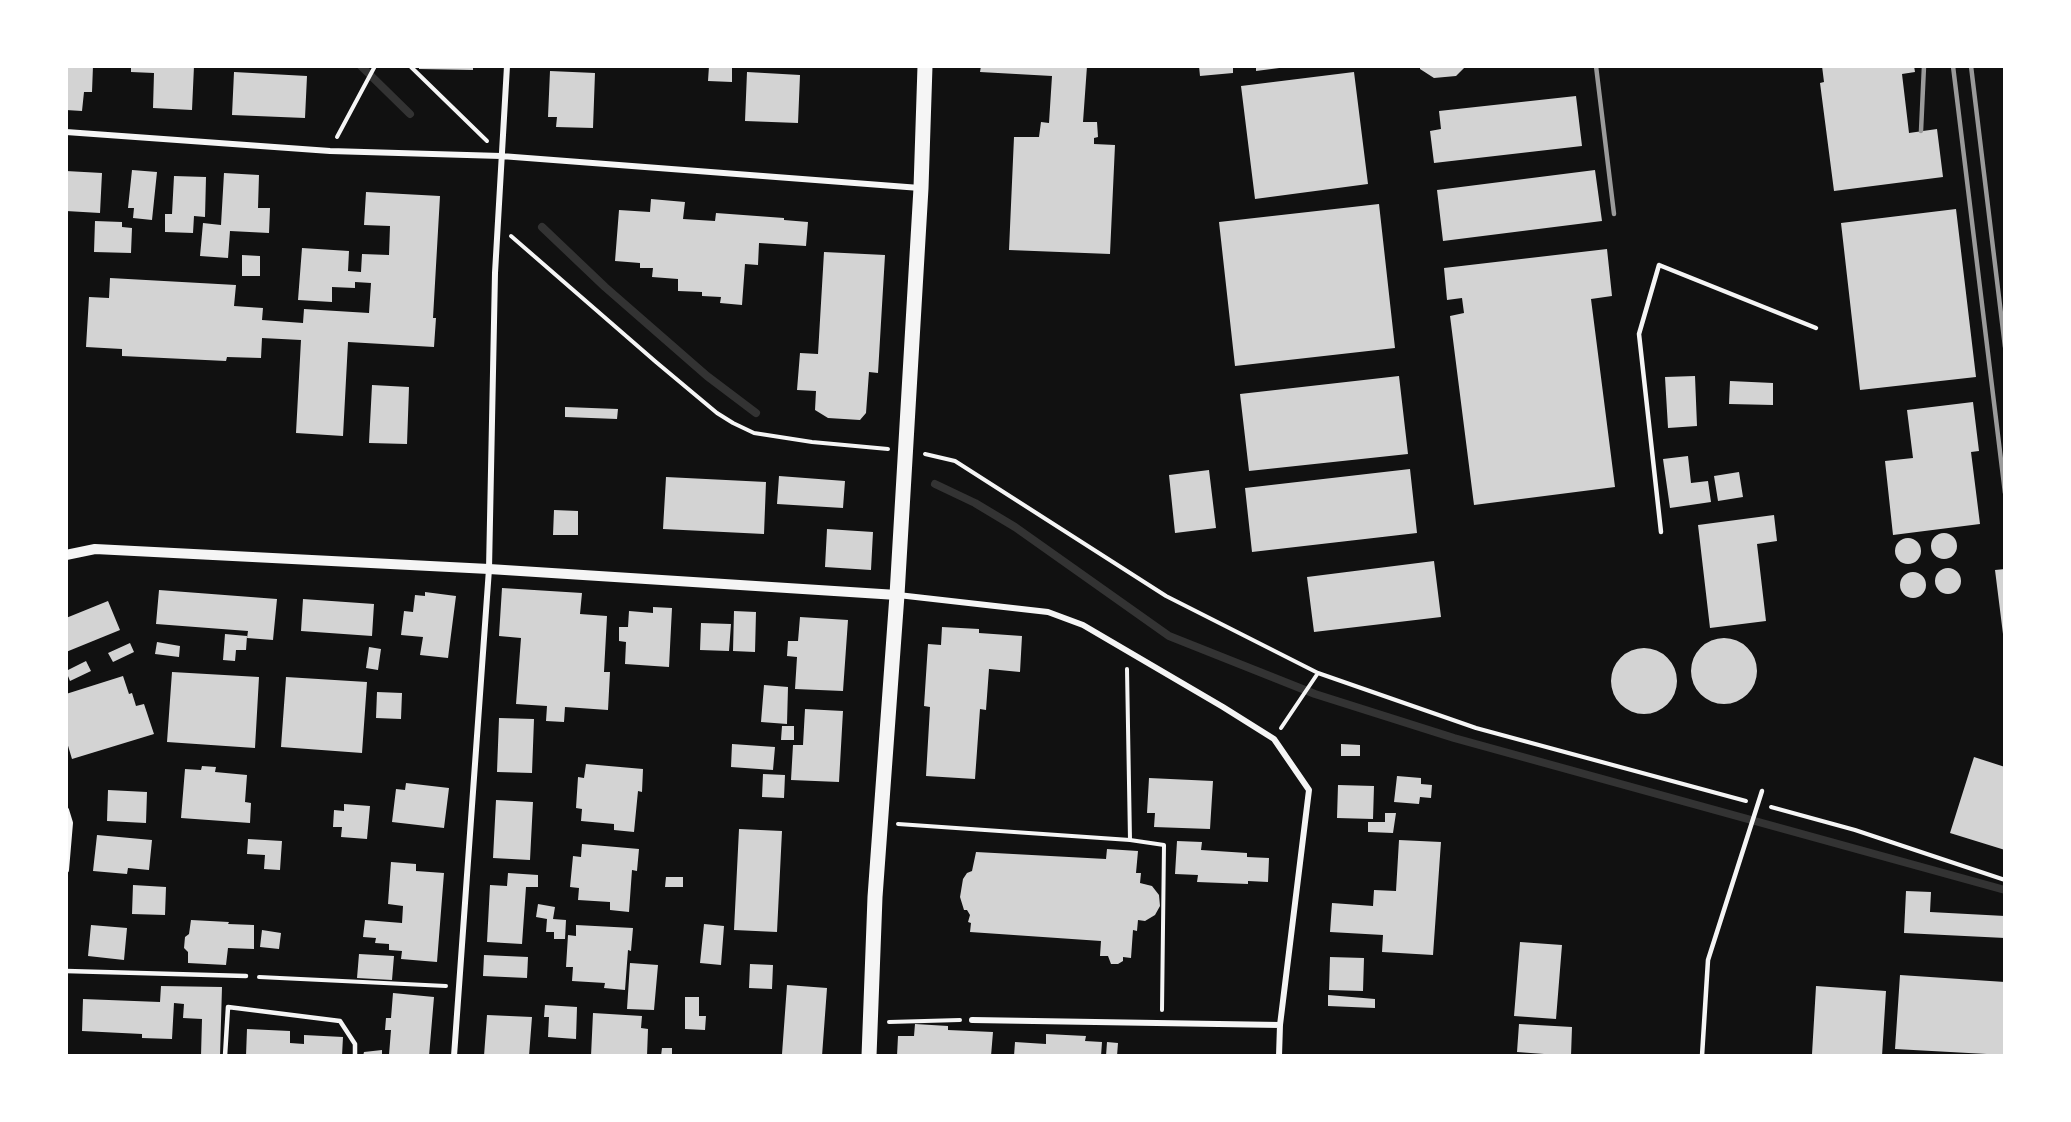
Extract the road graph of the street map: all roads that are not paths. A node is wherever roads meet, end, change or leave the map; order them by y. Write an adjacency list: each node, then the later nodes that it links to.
1 (507, 66): 4 (street)
2 (925, 66): 5 (main road)
3 (66, 132): 4 (street)
4 (501, 156): 5 (street); 9 (street)
5 (921, 188): 10 (main road)
6 (1816, 328): 7 (lane)
7 (1661, 532)
8 (66, 555): 9 (street)
9 (489, 569): 10 (street); 20 (street)
10 (897, 595): 17 (street); 21 (main road)
11 (1762, 791): 23 (lane)
12 (66, 810): 13 (street)
13 (66, 870)
14 (66, 971): 15 (lane)
15 (246, 976)
16 (972, 1020): 17 (street)
17 (1281, 1025): 22 (street)
18 (225, 1056): 19 (lane)
19 (355, 1056)
20 (454, 1056)
21 (869, 1056)
22 (1279, 1056)
23 (1702, 1056)

